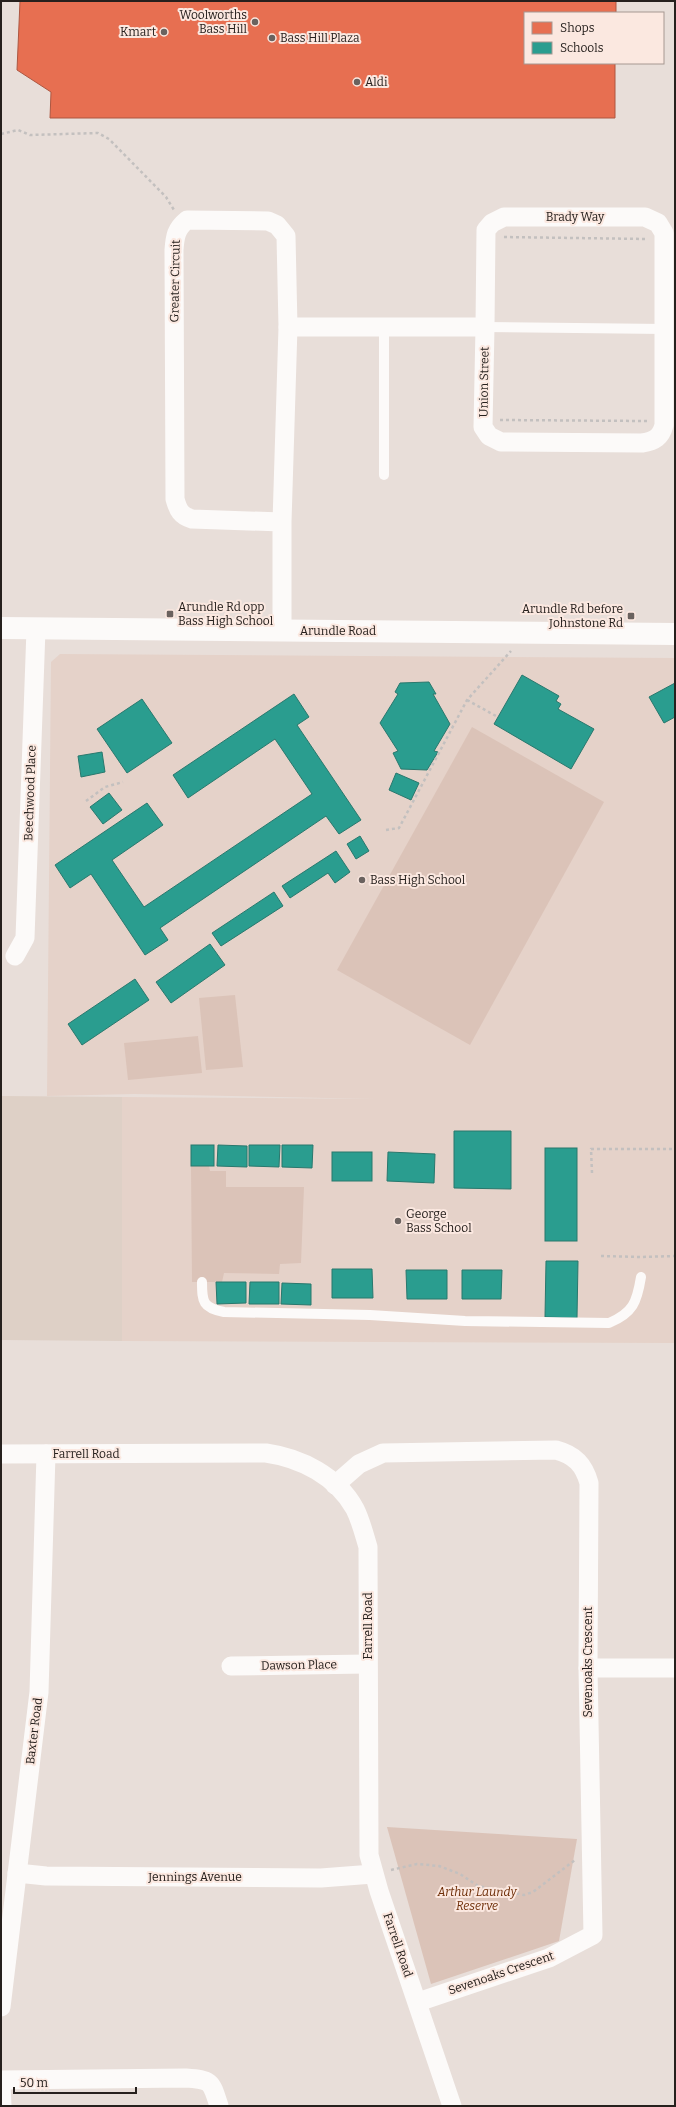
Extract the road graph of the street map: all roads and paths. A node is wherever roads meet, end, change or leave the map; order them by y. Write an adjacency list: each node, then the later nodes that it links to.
1 (1, 134): 2 (path)
2 (182, 224): 5 (street, Greater Circuit); 12 (street, Greater Circuit)
3 (486, 237): 4 (path); 4 (street, Brady Way); 7 (street, Brady Way)
4 (664, 239): 8 (street, Brady Way)
5 (288, 327): 6 (street); 12 (street, Greater Circuit)
6 (384, 327): 7 (street); 11 (lane)
7 (484, 328): 8 (lane); 9 (street, Union Street)
8 (670, 330): 10 (street, Union Street)
9 (483, 420): 10 (path); 10 (street, Union Street)
10 (664, 421)
11 (384, 475)
12 (282, 522): 15 (street, Greater Circuit)
13 (1, 628): 14 (street, Arundle Road)
14 (36, 629): 15 (street, Arundle Road); 23 (street, Beechwood Place)
15 (282, 631): 16 (street, Arundle Road)
16 (528, 632): 17 (street, Arundle Road); 18 (path)
17 (675, 634)
18 (467, 700): 19 (path); 22 (path)
19 (496, 716)
20 (123, 782): 21 (path)
21 (86, 801)
22 (386, 830)
23 (15, 956)
24 (675, 1149): 25 (path)
25 (592, 1173)
26 (601, 1256): 27 (path)
27 (675, 1256)
28 (641, 1277): 29 (lane)
29 (202, 1282)
30 (1, 1454): 31 (street, Farrell Road)
31 (46, 1454): 32 (street, Farrell Road); 38 (street, Baxter Road)
32 (334, 1485): 33 (street, Farrell Road); 35 (street, Sevenoaks Crescent)
33 (367, 1664): 34 (street, Dawson Place); 39 (street, Farrell Road)
34 (231, 1666)
35 (588, 1668): 36 (street); 37 (street, Sevenoaks Crescent)
36 (675, 1668)
37 (591, 1849): 39 (path); 40 (street, Sevenoaks Crescent)
38 (17, 1873): 39 (street, Jennings Avenue); 41 (street, Baxter Road)
39 (373, 1874): 40 (street, Farrell Road)
40 (418, 2002): 46 (street, Farrell Road)
41 (1, 2007)
42 (1, 2080): 45 (street)
43 (1, 2084): 44 (street)
44 (2, 2106)
45 (219, 2106)
46 (452, 2106)

